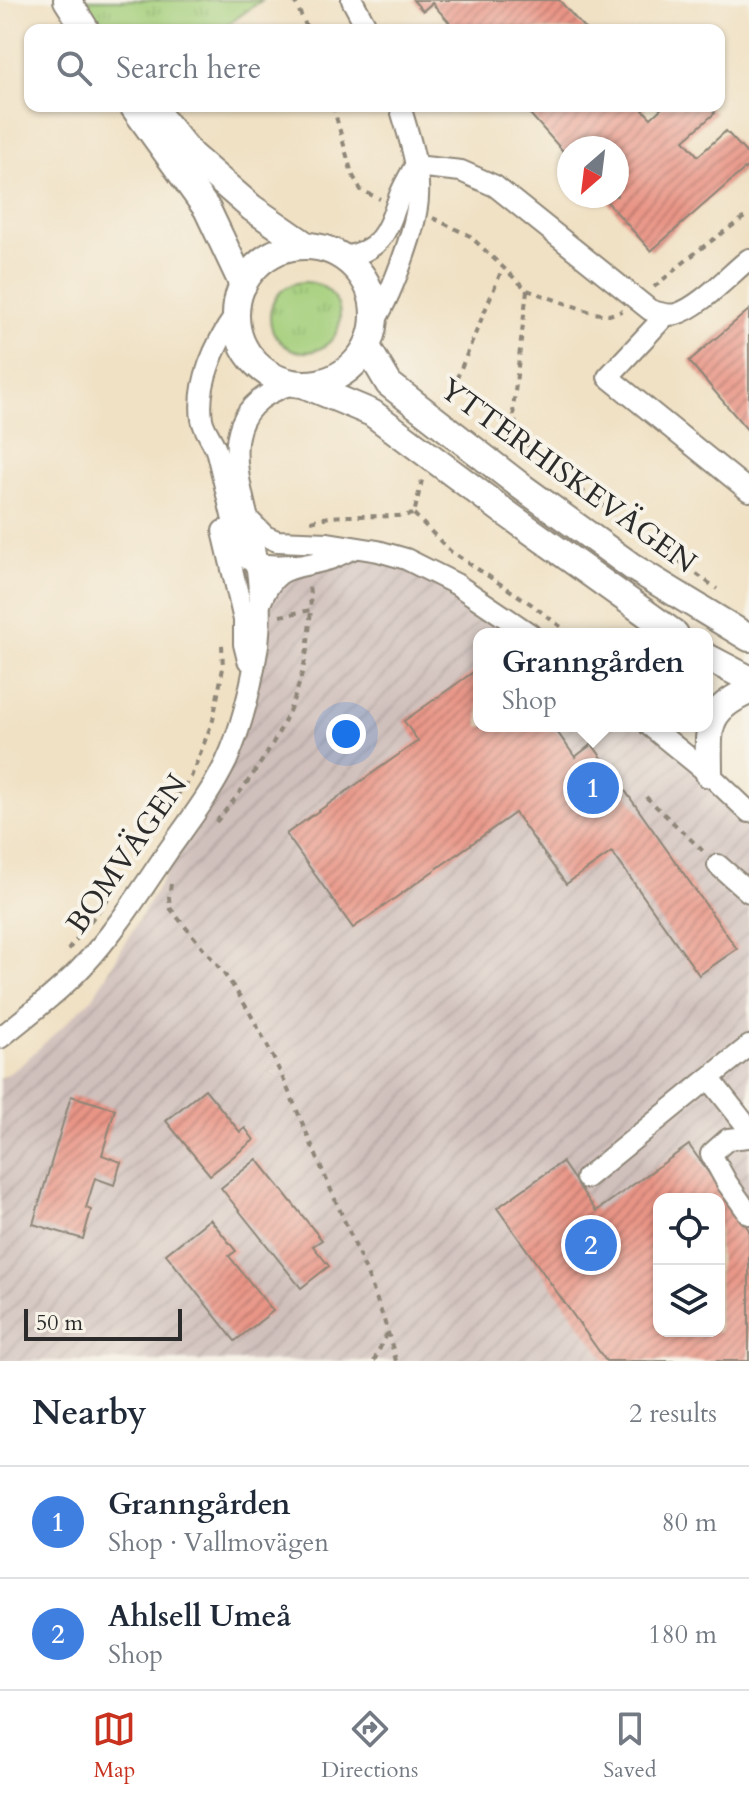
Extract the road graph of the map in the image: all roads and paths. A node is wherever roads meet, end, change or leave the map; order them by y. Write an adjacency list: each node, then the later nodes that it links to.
1 (294, 0): 3 (path)
2 (352, 0): 4 (street)
3 (305, 24)
4 (365, 24)
5 (137, 112): 16 (main road)
6 (156, 112): 12 (main road)
7 (335, 112): 10 (path)
8 (402, 112): 9 (street)
9 (415, 166): 10 (street); 18 (street)
10 (406, 208): 13 (street); 15 (path); 21 (street)
11 (749, 214): 18 (path)
12 (307, 246): 13 (main road); 16 (main road)
13 (343, 257): 21 (main road)
14 (749, 259): 19 (street)
15 (503, 266): 17 (path); 24 (path)
16 (243, 285): 20 (main road)
17 (527, 290): 18 (path); 32 (path)
18 (638, 301): 19 (street)
19 (666, 315): 27 (street)
20 (235, 316): 23 (main road); 25 (street, BOMVÄGEN)
21 (376, 319): 22 (main road)
22 (367, 347): 23 (main road); 38 (main road, YTTERHISKEVÄGEN)
23 (299, 384): 29 (street, BOMVÄGEN); 37 (main road)
24 (452, 390)
25 (202, 421): 31 (street, BOMVÄGEN); 34 (street, BOMVÄGEN)
26 (424, 475): 28 (path)
27 (749, 491)
28 (414, 514): 30 (path); 36 (path)
29 (247, 518): 30 (street); 31 (street, BOMVÄGEN)
30 (299, 553): 31 (street); 33 (path); 34 (street); 35 (street)
31 (253, 561): 34 (street, BOMVÄGEN)
32 (724, 594)
33 (311, 610): 34 (path); 48 (path)
34 (251, 613): 50 (path); 55 (street, BOMVÄGEN)
35 (521, 628)
36 (562, 628)
37 (667, 628)
38 (749, 638)
39 (713, 660): 40 (main road)
40 (749, 679)
41 (749, 691): 42 (main road)
42 (713, 720)
43 (657, 732): 45 (street)
44 (708, 732): 45 (main road)
45 (709, 774): 47 (street)
46 (646, 797): 49 (path)
47 (749, 812)
48 (208, 832)
49 (718, 865): 53 (street)
50 (128, 870)
51 (177, 876): 62 (path)
52 (121, 882): 54 (path)
53 (749, 892)
54 (62, 957)
55 (0, 1038)
56 (749, 1046): 57 (street)
57 (709, 1078): 58 (street); 60 (street)
58 (749, 1129)
59 (749, 1137): 61 (street)
60 (586, 1178)
61 (749, 1214)
62 (388, 1331): 63 (path); 64 (path)
63 (374, 1361)
64 (396, 1361)

